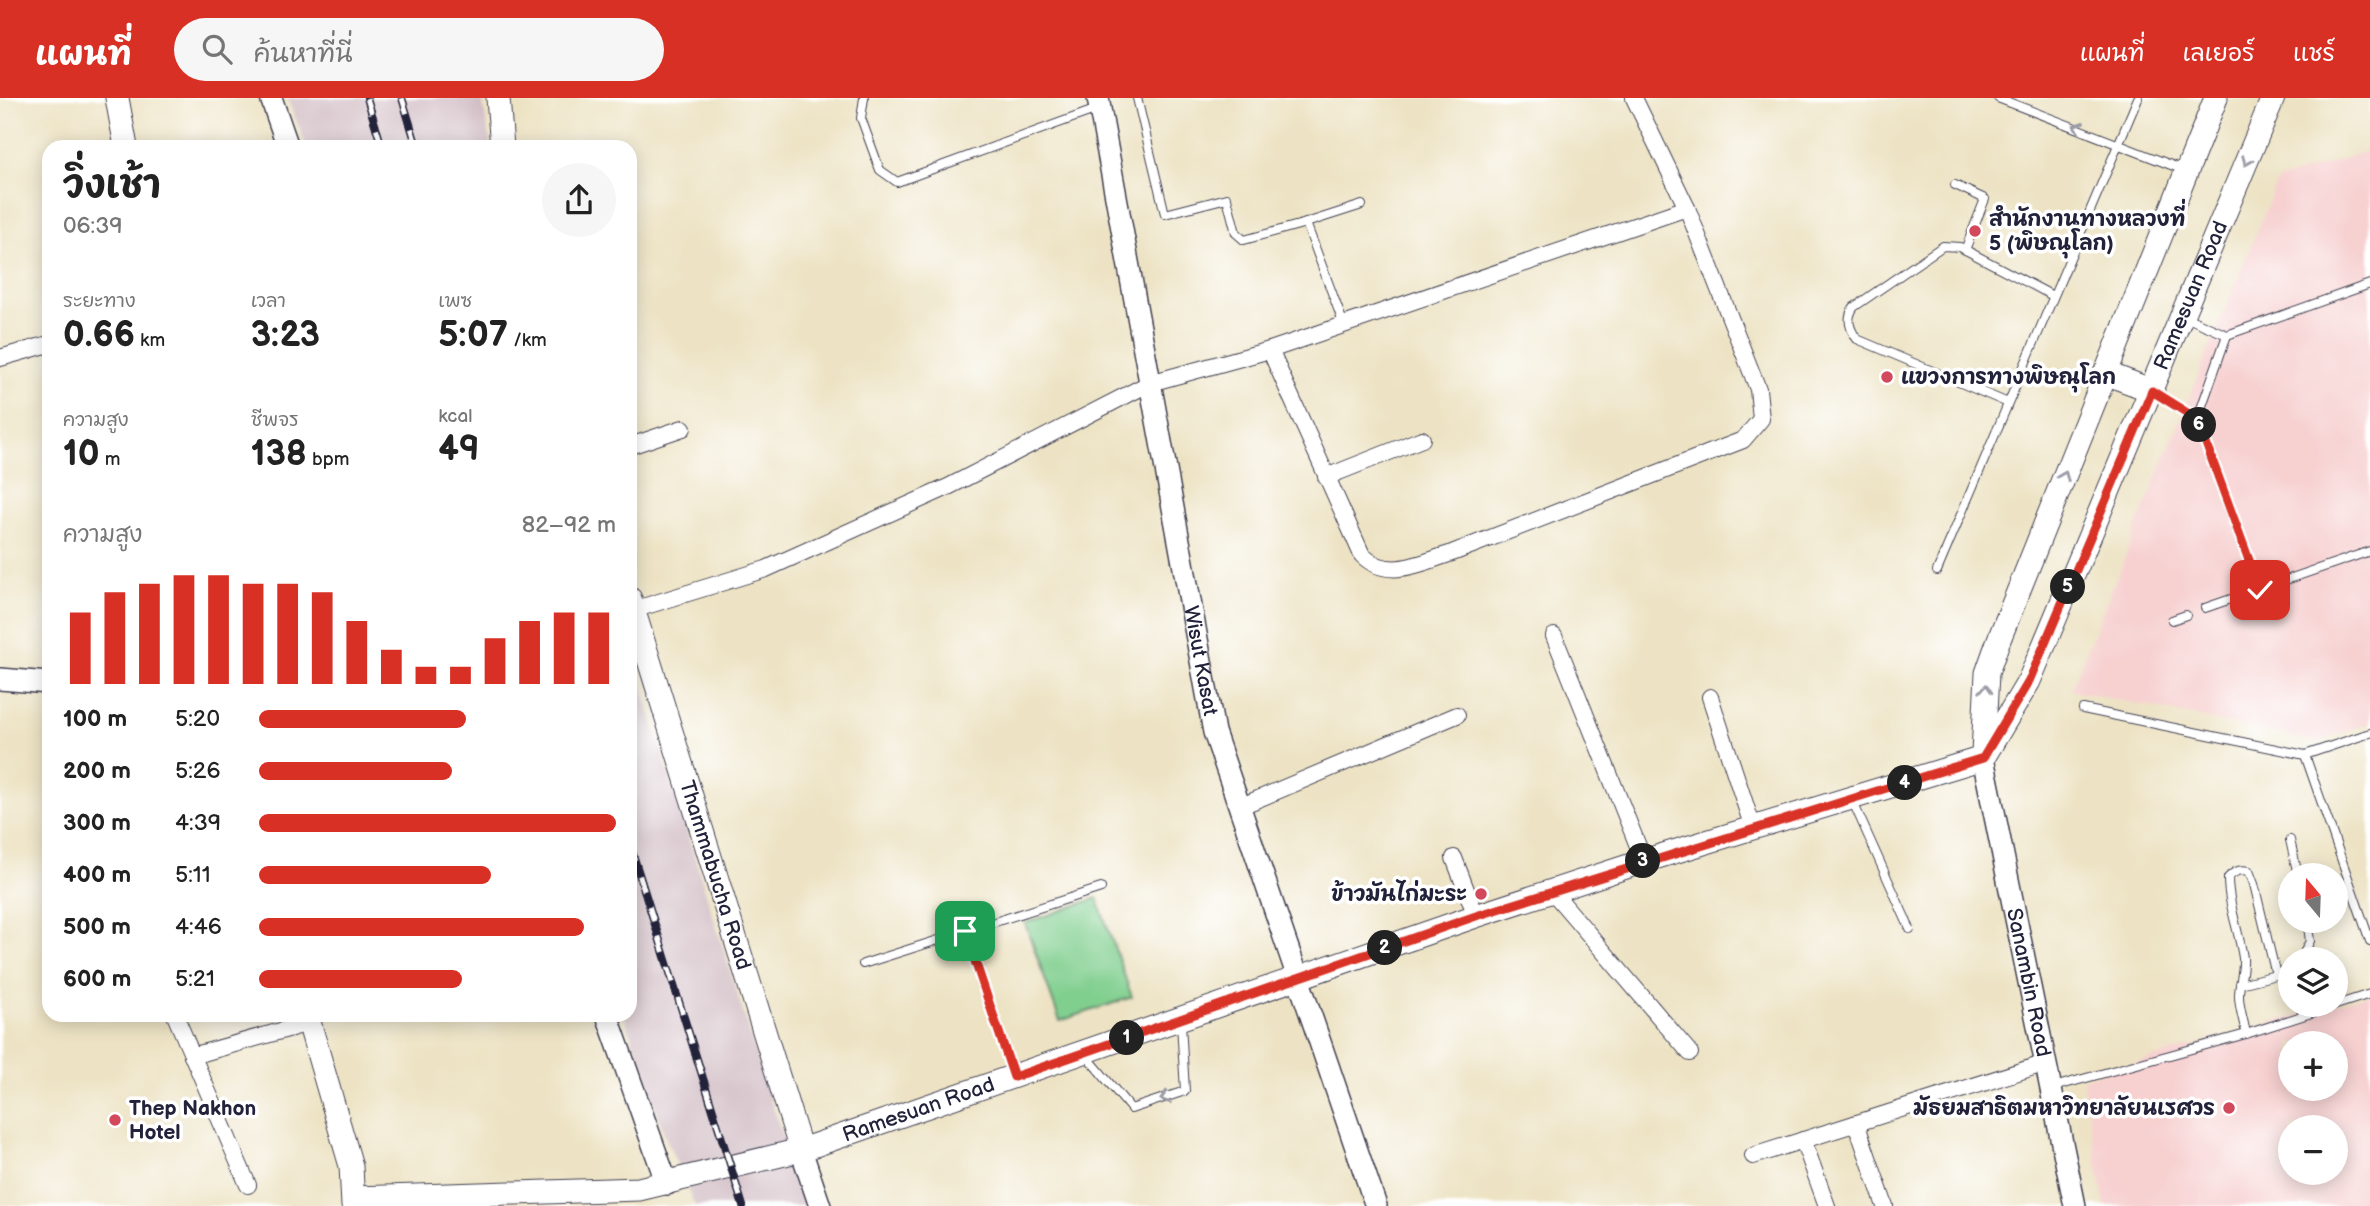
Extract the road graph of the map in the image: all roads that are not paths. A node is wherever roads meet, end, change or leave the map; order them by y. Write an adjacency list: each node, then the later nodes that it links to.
1 (117, 98): 12 (main road)
2 (271, 98): 13 (street)
3 (498, 98): 14 (main road)
4 (864, 98): 11 (lane)
5 (1138, 98): 20 (lane)
6 (1634, 98): 19 (street)
7 (1998, 98): 15 (lane, one-way to 7)
8 (2138, 98): 15 (lane)
9 (2216, 98): 16 (main road)
10 (2273, 98): 24 (main road, Ramesuan Road, one-way to 24)
11 (1099, 103): 31 (street, Wisut Kasat)
12 (125, 140)
13 (286, 140)
14 (501, 140)
15 (2118, 142): 16 (lane); 23 (lane)
16 (2187, 171): 30 (main road)
17 (1955, 185): 21 (lane)
18 (1362, 205): 20 (lane)
19 (1687, 208): 25 (street); 38 (street)
20 (1306, 223): 25 (lane)
21 (1965, 250): 23 (lane); 33 (lane)
22 (2370, 284): 26 (lane)
23 (2053, 296): 33 (lane)
24 (2183, 316): 26 (lane); 32 (main road, Ramesuan Road)
25 (1344, 325): 28 (street)
26 (2227, 335): 34 (lane)
27 (42, 346): 29 (street)
28 (1270, 350): 31 (street); 38 (street)
29 (0, 358)
30 (2105, 373): 32 (main road); 55 (main road, one-way to 30)
31 (1150, 383): 42 (street); 57 (street, Wisut Kasat)
32 (2152, 391): 34 (lane); 55 (main road, Ramesuan Road)
33 (2008, 403): 40 (lane)
34 (2197, 419): 41 (lane)
35 (683, 428): 37 (street)
36 (1422, 439): 38 (street)
37 (637, 444)
38 (1326, 477)
39 (2370, 551): 41 (lane)
40 (1937, 571)
41 (2260, 590): 43 (lane)
42 (637, 604)
43 (2205, 608)
44 (2186, 615): 45 (lane)
45 (2172, 620)
46 (637, 621): 89 (main road, Thammabucha Road)
47 (1554, 636): 61 (street)
48 (0, 679): 49 (street)
49 (42, 682)
50 (1710, 697): 58 (street)
51 (2083, 709): 54 (lane)
52 (1457, 715): 57 (street)
53 (2370, 733): 54 (lane)
54 (2305, 755): 66 (lane)
55 (1983, 758): 56 (main road, Ramesuan Road); 84 (street, Sanambin Road)
56 (1852, 799): 58 (main road, Ramesuan Road); 67 (lane)
57 (1239, 807): 72 (street, Wisut Kasat)
58 (1753, 828): 61 (main road, Ramesuan Road)
59 (2290, 839): 62 (lane)
60 (1454, 858): 65 (street)
61 (1644, 861): 64 (main road, Ramesuan Road)
62 (2295, 863)
63 (1101, 888): 68 (lane)
64 (1552, 891): 65 (main road, Ramesuan Road); 82 (street)
65 (1476, 916): 72 (main road, Ramesuan Road)
66 (2367, 919): 69 (lane)
67 (1910, 929)
68 (965, 931): 70 (lane); 85 (lane)
69 (2370, 942)
70 (863, 964)
71 (2276, 975): 73 (lane); 73 (lane)
72 (1299, 979): 75 (main road, Ramesuan Road); 97 (street, Wisut Kasat)
73 (2240, 984): 80 (lane)
74 (2370, 994): 80 (lane)
75 (1181, 1020): 81 (main road, Ramesuan Road); 81 (lane, one-way to 81)
76 (177, 1022): 83 (street)
77 (299, 1022): 83 (street)
78 (309, 1022): 95 (main road)
79 (609, 1022): 91 (street)
80 (2246, 1034): 86 (lane)
81 (1084, 1053): 85 (main road, Ramesuan Road)
82 (1690, 1053)
83 (192, 1056): 92 (street)
84 (2046, 1063): 86 (street, Sanambin Road); 87 (street)
85 (1014, 1077): 89 (main road, Ramesuan Road)
86 (2050, 1088): 100 (street, Sanambin Road)
87 (1856, 1123): 88 (street); 99 (street)
88 (1803, 1140): 90 (street); 98 (street)
89 (801, 1150): 91 (main road, Ramesuan Road); 96 (street)
90 (1754, 1156)
91 (667, 1184): 93 (main road, Ramesuan Road)
92 (248, 1185)
93 (642, 1198): 94 (main road, Ramesuan Road)
94 (543, 1199): 95 (main road, Ramesuan Road)
95 (353, 1202)
96 (820, 1206)
97 (1376, 1206)
98 (1827, 1206)
99 (1885, 1206)
100 (2075, 1206)

